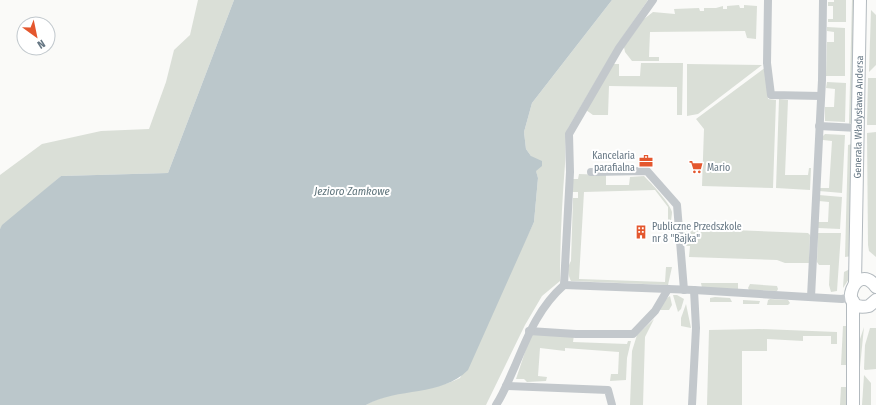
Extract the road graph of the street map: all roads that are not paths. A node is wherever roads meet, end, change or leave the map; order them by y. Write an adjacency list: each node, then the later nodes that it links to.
1 (653, 0): 8 (street)
2 (768, 0): 5 (street)
3 (823, 0): 5 (street)
4 (860, 0): 7 (main road, Generała Władysława Andersa)
5 (821, 96): 6 (street)
6 (819, 126): 7 (street); 18 (street)
7 (858, 128): 11 (main road, Generała Władysława Andersa)
8 (570, 172): 9 (street); 14 (street)
9 (579, 172)
10 (591, 172): 16 (street)
11 (856, 234): 12 (main road, Generała Władysława Andersa); 13 (main road, Generała Władysława Andersa)
12 (855, 283): 13 (main road); 19 (main road, Generała Władysława Andersa)
13 (874, 284)
14 (564, 285): 15 (street); 21 (street)
15 (668, 289): 16 (street); 21 (street)
16 (684, 290): 17 (street)
17 (694, 290): 18 (street); 26 (street)
18 (811, 297): 19 (street)
19 (852, 299): 20 (main road); 22 (main road)
20 (873, 303): 22 (main road)
21 (529, 331): 23 (street)
22 (854, 348): 27 (main road)
23 (506, 386): 24 (street); 25 (street)
24 (496, 405)
25 (612, 405)
26 (692, 405)
27 (853, 405)

